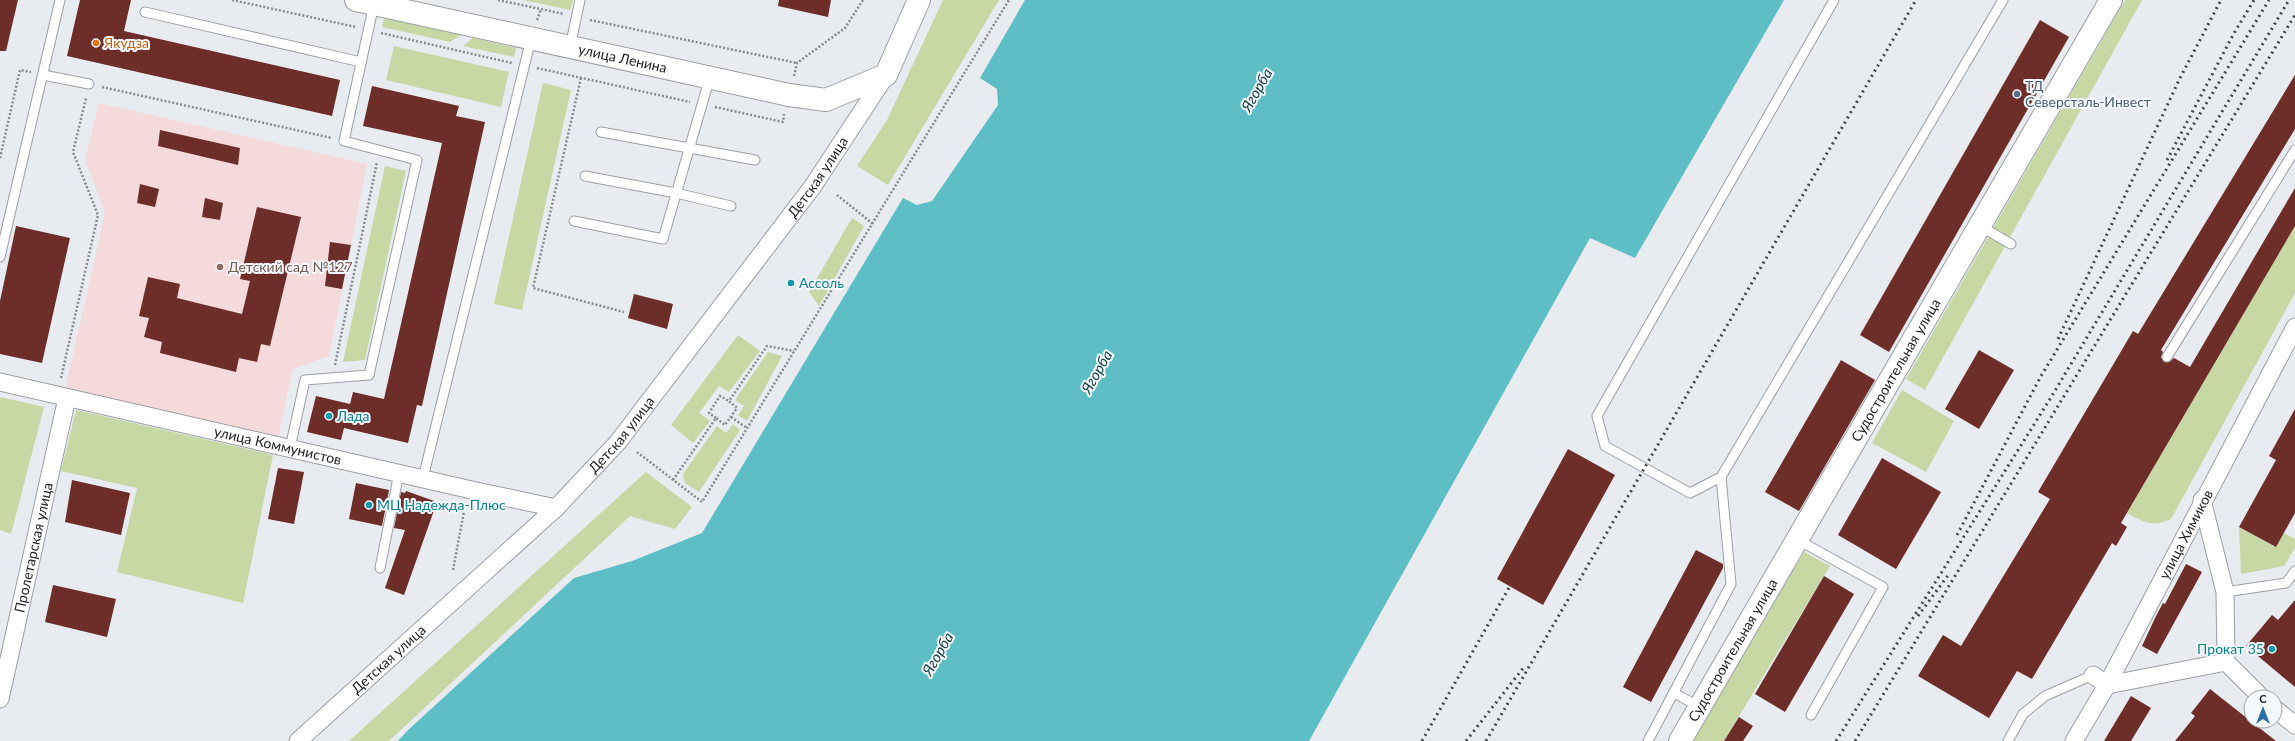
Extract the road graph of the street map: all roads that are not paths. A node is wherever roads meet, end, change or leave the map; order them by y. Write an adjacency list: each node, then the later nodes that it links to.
1 (60, 0): 12 (lane)
2 (580, 0): 10 (lane)
3 (919, 0): 13 (main road)
4 (1834, 0): 33 (lane)
5 (2003, 0): 33 (lane)
6 (2111, 0): 24 (main road, Судостроительная улица)
7 (365, 2): 9 (main road, улица Ленина); 11 (lane)
8 (145, 12): 11 (lane)
9 (531, 38): 10 (main road, улица Ленина); 34 (lane)
10 (570, 47): 14 (main road, улица Ленина)
11 (361, 62): 31 (lane)
12 (43, 74): 15 (lane); 26 (lane)
13 (886, 75): 14 (main road, улица Ленина); 36 (street, Детская улица)
14 (710, 77): 17 (lane)
15 (89, 84)
16 (601, 132): 17 (lane)
17 (689, 149): 19 (lane); 21 (lane)
18 (2295, 150): 28 (lane)
19 (755, 160)
20 (585, 176): 21 (lane)
21 (676, 193): 22 (lane); 23 (lane)
22 (731, 206)
23 (574, 221)
24 (1980, 226): 25 (lane); 37 (main road, Судостроительная улица)
25 (2011, 244)
26 (0, 257)
27 (2295, 327): 35 (street, улица Химиков)
28 (2168, 357)
29 (0, 382): 30 (street, улица Коммунистов)
30 (62, 396): 31 (street, улица Коммунистов); 45 (street, Пролетарская улица)
31 (290, 448): 32 (street, улица Коммунистов)
32 (400, 473): 34 (street, улица Коммунистов); 38 (lane)
33 (1721, 477): 44 (lane)
34 (423, 478): 36 (street, улица Коммунистов)
35 (2202, 500): 40 (street); 42 (street, улица Химиков)
36 (556, 508): 50 (street, Детская улица)
37 (1798, 540): 46 (main road, Судостроительная улица); 47 (lane)
38 (380, 568)
39 (2295, 571): 40 (lane)
40 (2225, 592): 41 (street)
41 (2226, 662): 42 (street); 43 (street)
42 (2100, 680): 53 (lane); 54 (street, улица Химиков)
43 (2253, 689)
44 (1674, 693): 46 (lane); 51 (lane)
45 (0, 699)
46 (1700, 707): 52 (main road, Судостроительная улица)
47 (1811, 715)
48 (2283, 715): 49 (street)
49 (2295, 725)
50 (298, 741)
51 (1648, 741)
52 (1680, 741)
53 (2008, 741)
54 (2074, 741)

